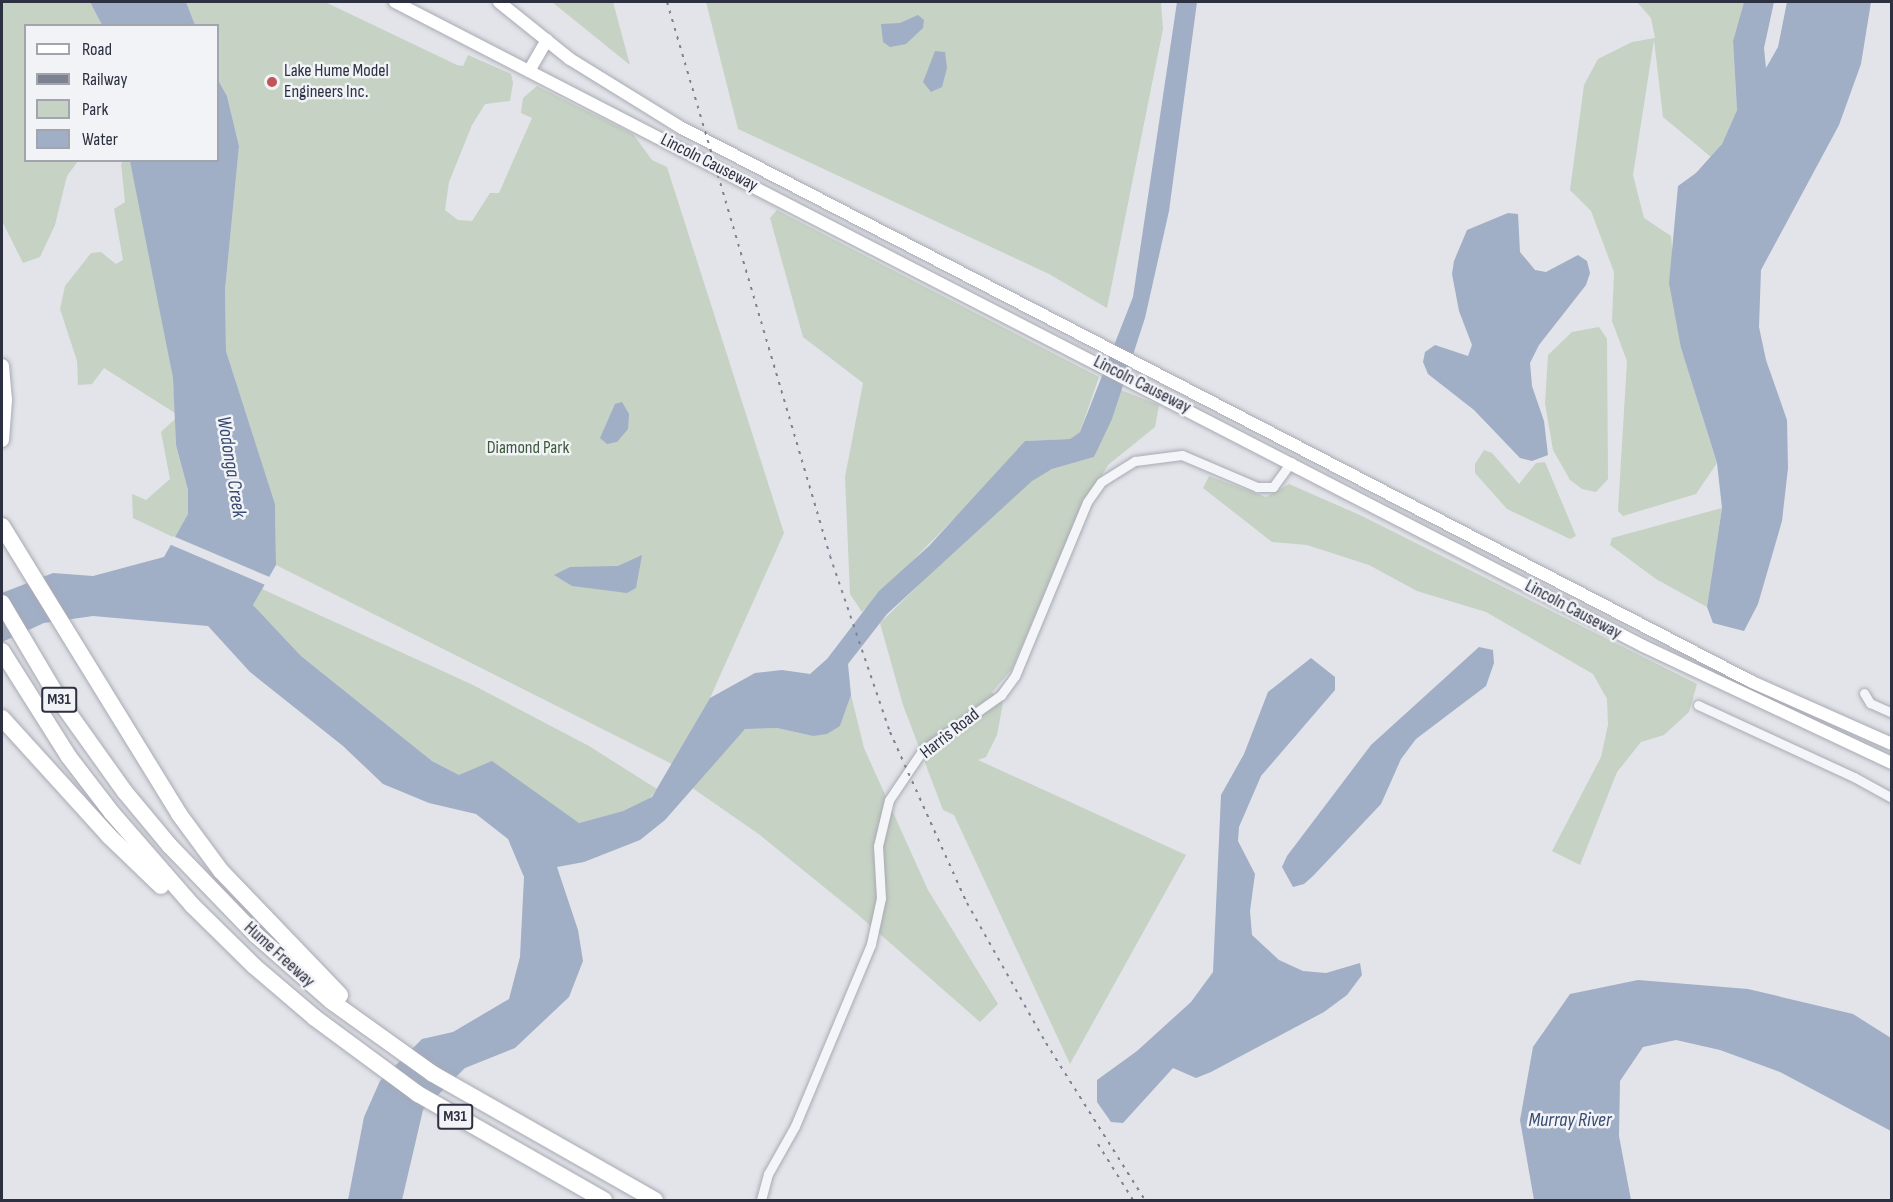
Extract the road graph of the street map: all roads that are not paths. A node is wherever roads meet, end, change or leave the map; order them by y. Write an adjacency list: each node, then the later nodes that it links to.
1 (499, 2): 3 (main road, Lincoln Causeway)
2 (400, 3): 4 (main road, Lincoln Causeway)
3 (547, 40): 4 (main road); 7 (main road, Lincoln Causeway)
4 (529, 71): 8 (main road, Lincoln Causeway)
5 (2, 366): 6 (main road)
6 (2, 440)
7 (1298, 447): 8 (main road); 16 (main road, Lincoln Causeway)
8 (1291, 462): 17 (main road, Lincoln Causeway); 23 (street, Harris Road)
9 (4, 532): 20 (highway)
10 (2, 603): 20 (highway, Hume Freeway / M31)
11 (2, 651): 19 (highway, Hume Freeway / M31)
12 (1864, 693): 14 (street)
13 (1698, 705): 18 (street)
14 (1892, 713)
15 (2, 718): 19 (highway)
16 (1892, 744)
17 (1892, 763)
18 (1892, 798)
19 (235, 948): 21 (highway, Hume Freeway / M31)
20 (334, 997): 22 (highway, M31)
21 (604, 1200)
22 (655, 1200)
23 (761, 1200)

